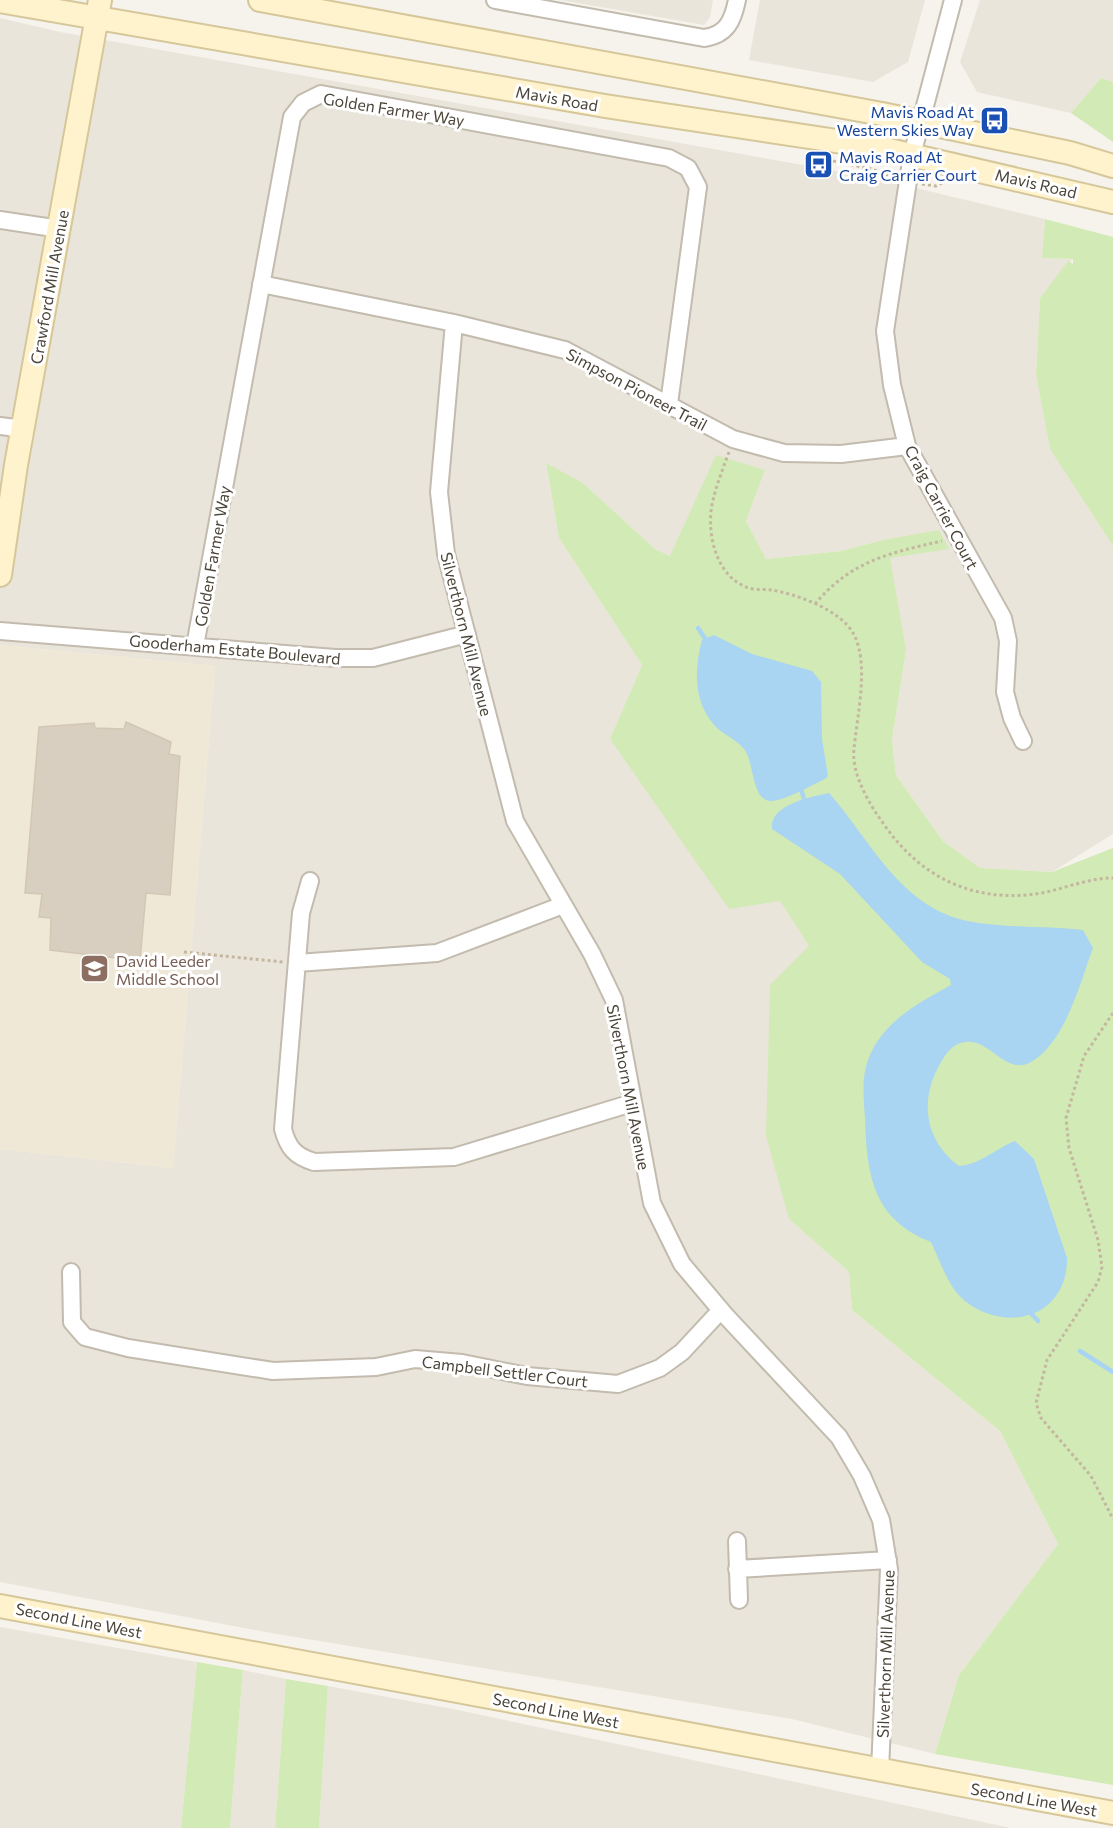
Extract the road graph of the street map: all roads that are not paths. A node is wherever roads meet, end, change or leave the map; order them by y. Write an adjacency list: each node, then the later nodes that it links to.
1 (260, 0): 7 (main road)
2 (495, 0): 3 (street)
3 (737, 0)
4 (953, 0): 7 (street, Craig Carrier Court)
5 (0, 1): 6 (main road, Mavis Road)
6 (98, 9): 8 (main road, Mavis Road); 12 (main road, Crawford Mill Avenue)
7 (920, 123): 8 (street, Craig Carrier Court); 9 (main road)
8 (912, 155): 10 (main road, Mavis Road); 18 (street, Craig Carrier Court)
9 (1113, 166)
10 (1113, 202)
11 (0, 220): 12 (street)
12 (60, 229): 17 (main road, Crawford Mill Avenue)
13 (261, 285): 14 (street, Simpson Pioneer Trail); 15 (street, Golden Farmer Way); 22 (street, Golden Farmer Way)
14 (454, 323): 15 (street, Simpson Pioneer Trail); 21 (street, Silverthorn Mill Avenue)
15 (669, 404): 18 (street, Simpson Pioneer Trail)
16 (0, 426): 17 (street)
17 (23, 429): 19 (main road, Crawford Mill Avenue)
18 (907, 446): 23 (street, Craig Carrier Court)
19 (0, 575)
20 (0, 631): 22 (street, Gooderham Estate Boulevard)
21 (467, 634): 22 (street, Gooderham Estate Boulevard); 25 (street, Silverthorn Mill Avenue)
22 (195, 645)
23 (1023, 741)
24 (310, 881): 26 (street)
25 (563, 905): 26 (street); 27 (street, Silverthorn Mill Avenue)
26 (297, 963): 27 (street)
27 (632, 1103): 29 (street, Silverthorn Mill Avenue)
28 (71, 1272): 29 (street, Campbell Settler Court)
29 (721, 1310): 31 (street, Silverthorn Mill Avenue)
30 (737, 1541): 32 (street)
31 (888, 1560): 32 (street); 35 (street, Silverthorn Mill Avenue)
32 (737, 1569): 33 (street)
33 (739, 1600)
34 (0, 1606): 35 (main road, Second Line West)
35 (880, 1770): 36 (main road, Second Line West)
36 (1113, 1813)

